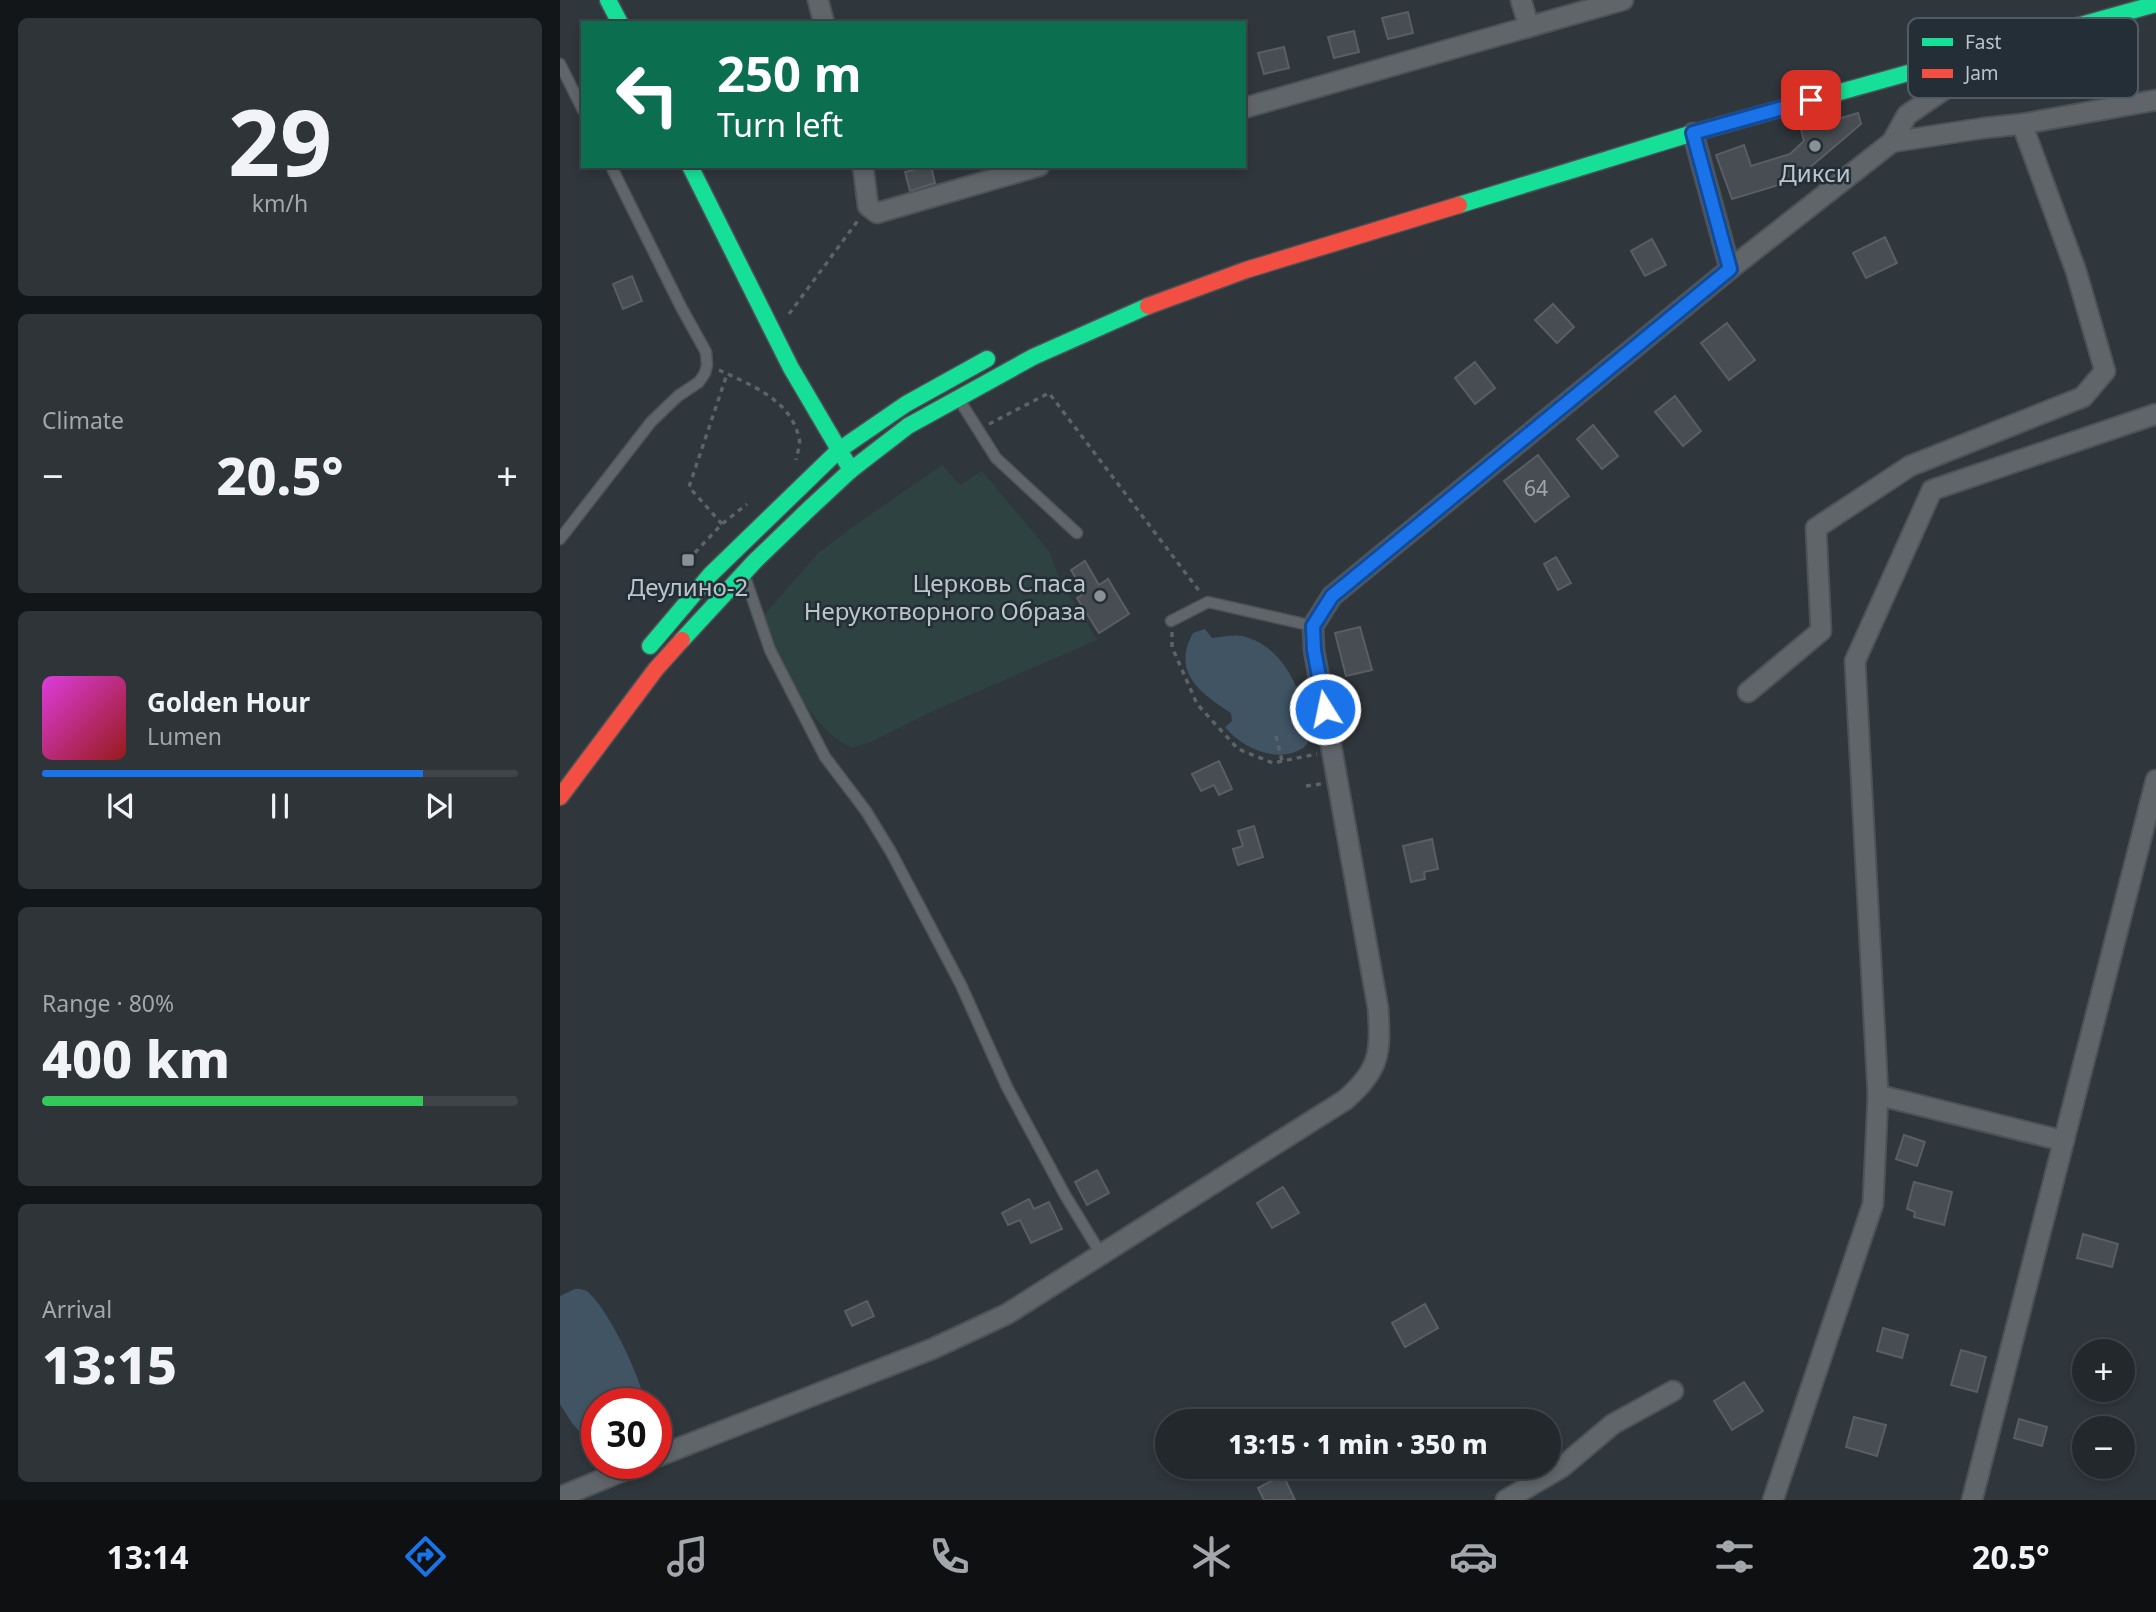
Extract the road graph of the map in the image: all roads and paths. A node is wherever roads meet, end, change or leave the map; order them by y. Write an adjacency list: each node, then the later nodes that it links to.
1 (608, 0): 9 (main road)
2 (818, 0): 10 (street)
3 (1521, 0): 11 (street)
4 (1623, 0): 11 (street)
5 (2156, 4): 8 (main road)
6 (2063, 13): 7 (main road)
7 (2050, 18)
8 (2096, 18)
9 (619, 21)
10 (823, 21)
11 (1529, 27): 18 (street)
12 (560, 64): 17 (lane)
13 (1908, 64): 20 (main road)
14 (1908, 67): 21 (main road)
15 (1932, 98): 22 (street)
16 (2156, 100): 19 (street)
17 (581, 106)
18 (1246, 107)
19 (2022, 124): 22 (street); 51 (street)
20 (1642, 132)
21 (1693, 133): 28 (street); 33 (main road)
22 (1892, 142): 28 (street)
23 (612, 168): 31 (lane)
24 (691, 168): 29 (main road)
25 (863, 168): 27 (street)
26 (1033, 168): 27 (street)
27 (868, 206): 29 (path)
28 (1730, 269): 47 (street)
29 (775, 335): 36 (main road)
30 (998, 353): 36 (main road)
31 (707, 365): 32 (path); 42 (lane)
32 (727, 374): 37 (path); 40 (path)
33 (958, 398): 35 (lane); 38 (main road)
34 (2156, 414): 57 (street)
35 (978, 429): 41 (lane); 45 (path)
36 (839, 450): 38 (main road); 48 (main road)
37 (794, 467)
38 (851, 470): 44 (main road)
39 (753, 500): 40 (path)
40 (722, 524): 43 (path)
41 (1077, 533)
42 (560, 539)
43 (688, 560)
44 (744, 573): 56 (main road); 59 (lane)
45 (1208, 602): 46 (lane); 47 (lane)
46 (1171, 621): 54 (path)
47 (1313, 626): 49 (street)
48 (643, 654)
49 (1321, 688): 50 (lane); 53 (street)
50 (1300, 692)
51 (1748, 692)
52 (1276, 736): 54 (path)
53 (1332, 751): 54 (path); 59 (street)
54 (1282, 761)
55 (2156, 780): 58 (street)
56 (560, 797)
57 (1878, 1095): 58 (street); 65 (street)
58 (2064, 1141): 66 (street)
59 (1101, 1254): 61 (street)
60 (1673, 1391): 64 (street)
61 (672, 1451)
62 (600, 1479): 63 (street)
63 (560, 1497)
64 (1506, 1500)
65 (1773, 1500)
66 (1972, 1500)

